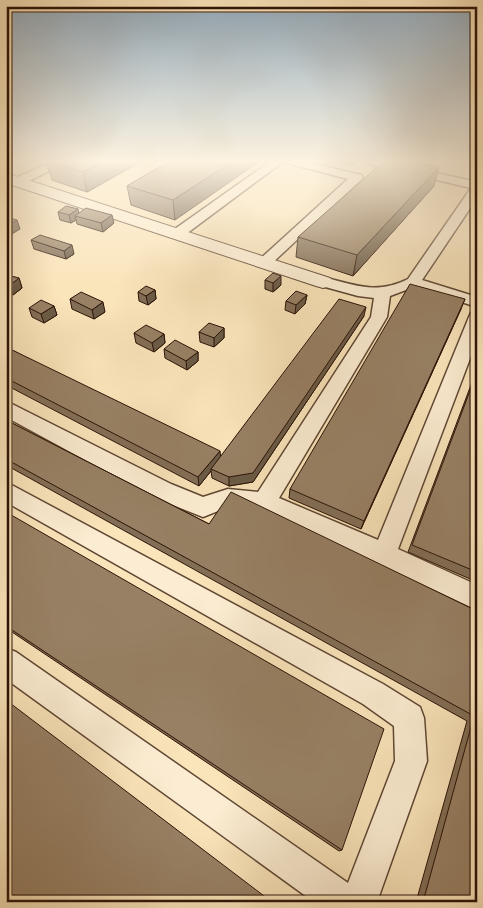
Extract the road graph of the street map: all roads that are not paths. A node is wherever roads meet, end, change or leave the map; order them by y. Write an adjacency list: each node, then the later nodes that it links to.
1 (83, 203): 5 (street)
2 (219, 203): 5 (lane)
3 (329, 203): 6 (lane)
4 (468, 203): 8 (lane)
5 (177, 234): 6 (street)
6 (264, 263): 7 (street)
7 (323, 282): 9 (lane)
8 (413, 282): 9 (lane); 10 (lane)
9 (382, 293): 14 (lane)
10 (477, 302)
11 (477, 317): 15 (lane)
12 (6, 408): 14 (lane)
13 (6, 492): 19 (lane)
14 (264, 502): 15 (lane)
15 (384, 554): 16 (lane)
16 (477, 598)
17 (6, 662): 18 (lane)
18 (345, 902)
19 (359, 902)

